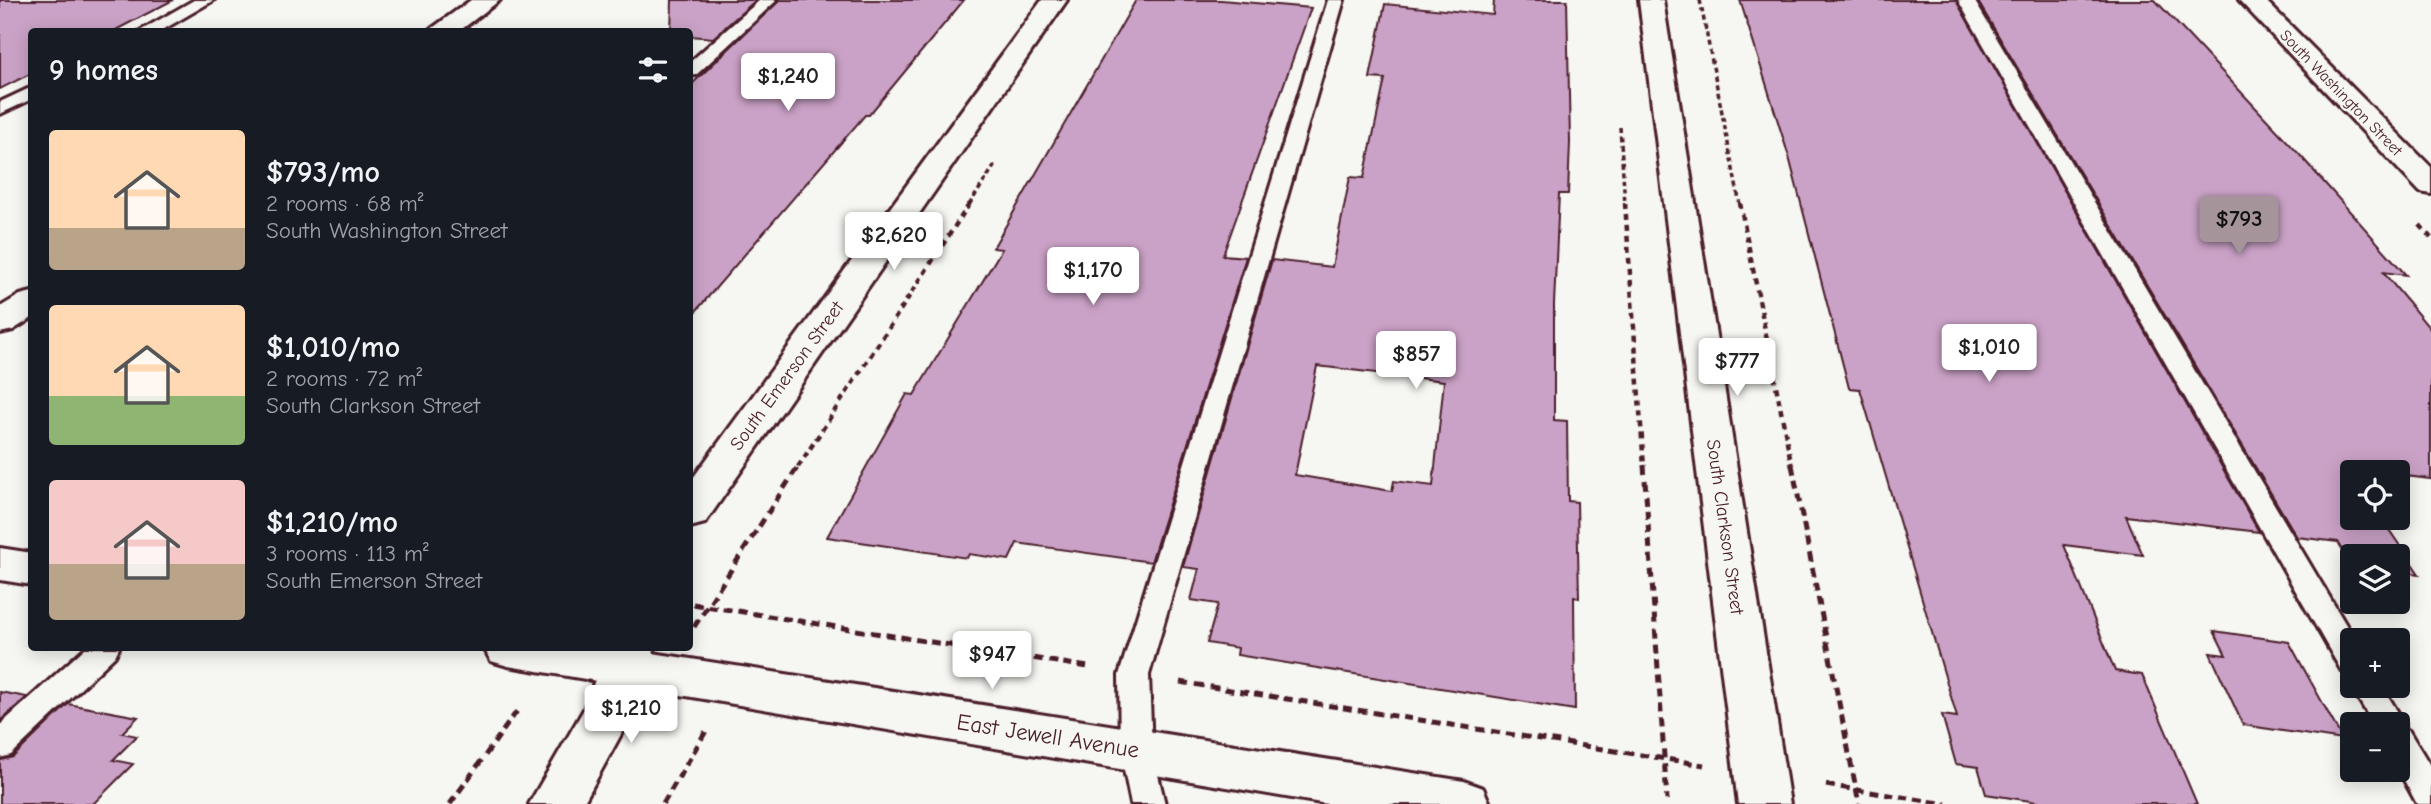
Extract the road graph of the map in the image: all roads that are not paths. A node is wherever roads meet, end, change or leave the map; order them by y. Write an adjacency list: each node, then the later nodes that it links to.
1 (206, 0): 9 (lane)
2 (488, 0): 10 (street)
3 (769, 0): 11 (lane)
4 (1055, 0): 17 (street, South Emerson Street)
5 (1336, 0): 25 (lane)
6 (1651, 0): 31 (street, South Clarkson Street)
7 (1966, 0): 20 (lane)
8 (2251, 0): 14 (street, South Washington Street)
9 (154, 28)
10 (446, 28)
11 (693, 68)
12 (28, 94): 13 (lane)
13 (0, 109)
14 (2431, 185)
15 (28, 305): 16 (street)
16 (0, 323)
17 (693, 508)
18 (0, 564): 19 (street)
19 (28, 568)
20 (2340, 641)
21 (101, 651): 24 (lane)
22 (548, 651): 23 (street, East Jewell Avenue)
23 (627, 657): 25 (street, East Jewell Avenue); 28 (street)
24 (0, 745)
25 (1136, 750): 29 (lane); 30 (street, East Jewell Avenue)
26 (2410, 761): 27 (lane)
27 (2431, 797)
28 (555, 804)
29 (1148, 804)
30 (1464, 804)
31 (1764, 804)

